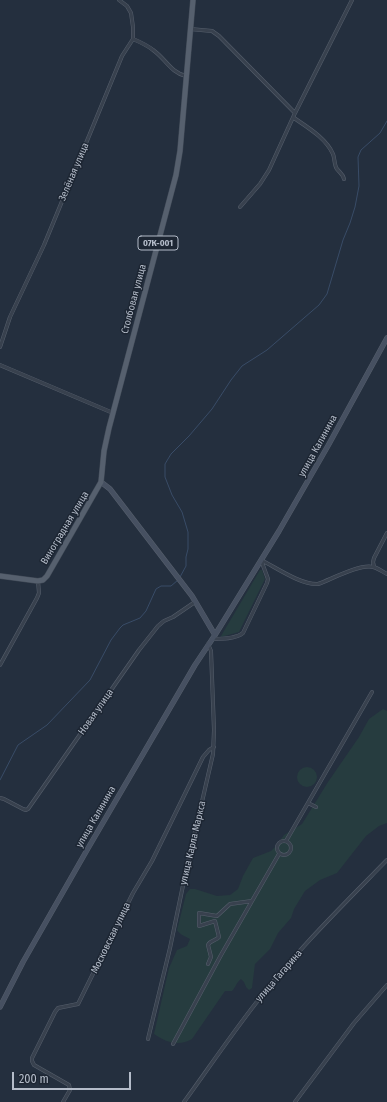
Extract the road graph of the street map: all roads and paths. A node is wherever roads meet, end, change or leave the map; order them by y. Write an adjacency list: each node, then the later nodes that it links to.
1 (120, 0): 5 (street)
2 (193, 0): 4 (main road, Столбовая улица / 07К-001)
3 (352, 0): 7 (street)
4 (190, 29): 6 (main road, Столбовая улица / 07К-001); 7 (street)
5 (133, 39): 6 (street); 12 (street, Зелёная улица)
6 (186, 76): 14 (main road, Столбовая улица / 07К-001)
7 (296, 112): 8 (street)
8 (294, 118): 9 (street); 10 (street)
9 (344, 179)
10 (240, 207)
11 (387, 338): 17 (street, улица Калинина)
12 (0, 347)
13 (0, 365): 14 (street)
14 (113, 413): 15 (main road, Столбовая улица / 07К-001)
15 (102, 482): 21 (main road, Виноградная улица / 07К-001); 22 (street)
16 (387, 533): 18 (street)
17 (261, 560): 18 (street); 23 (street, улица Калинина); 23 (street)
18 (374, 567): 19 (street)
19 (387, 574)
20 (0, 576): 21 (main road)
21 (38, 581): 25 (street)
22 (195, 602): 23 (street); 28 (street, Новая улица)
23 (214, 637): 24 (street, улица Калинина)
24 (208, 644): 27 (street, улица Карла Маркса); 37 (street, улица Калинина)
25 (0, 665)
26 (372, 692): 29 (street)
27 (214, 748): 38 (street, улица Карла Маркса); 40 (street, Московская улица)
28 (0, 798)
29 (308, 803): 30 (street); 31 (street)
30 (316, 807)
31 (286, 841): 32 (street); 32 (street)
32 (279, 854): 34 (street)
33 (387, 860): 41 (street, улица Гагарина)
34 (252, 901): 35 (street); 39 (street)
35 (208, 964)
36 (387, 985): 42 (street)
37 (0, 1007)
38 (148, 1039)
39 (173, 1044)
40 (63, 1102)
41 (185, 1102)
42 (295, 1102)

